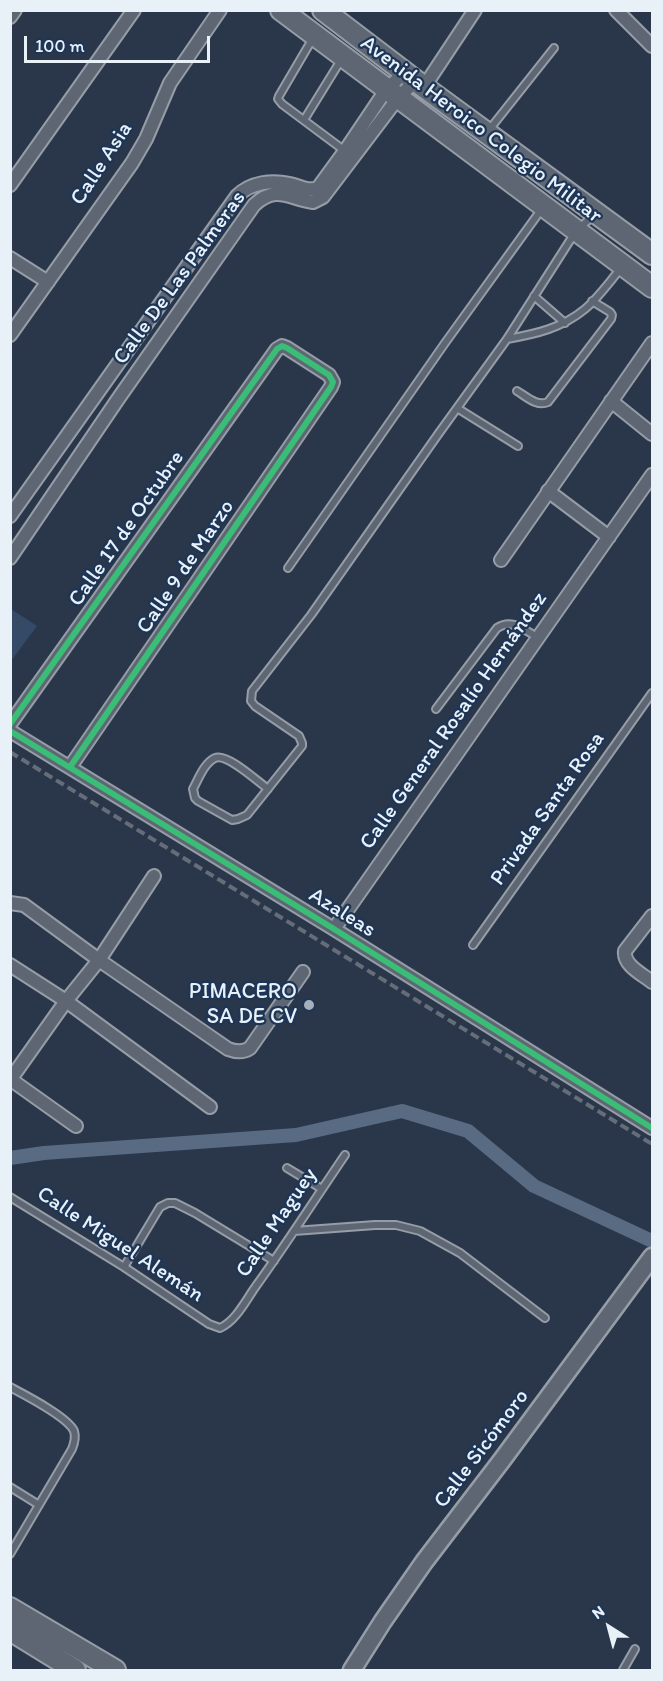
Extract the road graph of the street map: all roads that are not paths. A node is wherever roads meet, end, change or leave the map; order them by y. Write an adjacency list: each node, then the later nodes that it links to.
1 (15, 10): 8 (street)
2 (134, 10): 19 (street)
3 (220, 10): 27 (street, Calle Asia)
4 (281, 10): 9 (main road, Avenida Heroico Colegio Militar)
5 (323, 10): 13 (main road, Avenida Heroico Colegio Militar)
6 (476, 10): 13 (street, Calle De Las Palmeras)
7 (616, 10): 10 (street)
8 (10, 17)
9 (315, 35): 12 (main road, Avenida Heroico Colegio Militar); 15 (lane)
10 (652, 46)
11 (554, 48): 16 (lane)
12 (343, 58): 14 (main road, Avenida Heroico Colegio Militar); 15 (lane)
13 (415, 80): 14 (street, Calle De Las Palmeras); 16 (main road, Avenida Heroico Colegio Militar)
14 (392, 94): 17 (street, Calle De Las Palmeras); 20 (street, Calle De Las Palmeras); 21 (main road, Avenida Heroico Colegio Militar)
15 (304, 120): 17 (lane)
16 (487, 133): 22 (main road, Avenida Heroico Colegio Militar)
17 (345, 151): 18 (street, Calle De Las Palmeras)
18 (261, 184): 20 (street); 36 (street, Calle De Las Palmeras)
19 (10, 185)
20 (269, 195): 38 (street, Calle De Las Palmeras)
21 (543, 207): 23 (main road, Avenida Heroico Colegio Militar); 49 (lane)
22 (597, 213): 23 (lane); 24 (main road, Avenida Heroico Colegio Militar)
23 (576, 231): 26 (main road, Avenida Heroico Colegio Militar); 29 (lane)
24 (652, 254)
25 (10, 258): 27 (street)
26 (624, 266): 28 (main road, Avenida Heroico Colegio Militar); 30 (lane)
27 (48, 282): 32 (street, Calle Asia)
28 (652, 287)
29 (534, 296): 31 (lane); 33 (lane)
30 (592, 301): 31 (lane); 37 (lane)
31 (565, 323): 33 (lane)
32 (10, 335)
33 (507, 339): 40 (lane)
34 (652, 343): 39 (street)
35 (273, 355): 53 (street, Calle 17 de Octubre); 55 (street, Calle 9 de Marzo)
36 (101, 388): 38 (street); 45 (street, Calle De Las Palmeras)
37 (517, 391)
38 (118, 399): 47 (street, Calle De Las Palmeras)
39 (611, 401): 41 (street); 44 (street)
40 (457, 408): 42 (lane); 56 (lane)
41 (652, 434)
42 (518, 446)
43 (652, 475): 46 (street, Calle General Rosalío Hernández)
44 (548, 491): 46 (street); 48 (street)
45 (10, 516)
46 (609, 537): 50 (street, Calle General Rosalío Hernández)
47 (10, 558)
48 (501, 560)
49 (288, 568)
50 (538, 638): 52 (lane); 60 (street, Calle General Rosalío Hernández)
51 (652, 693): 61 (lane, Privada Santa Rosa)
52 (436, 709)
53 (10, 724)
54 (10, 731): 55 (street, Azaleas)
55 (70, 767): 60 (street, Azaleas)
56 (268, 789): 56 (lane)
57 (154, 876): 62 (street)
58 (10, 903): 62 (street)
59 (652, 916): 65 (street)
60 (334, 930): 70 (street, Azaleas)
61 (473, 945)
62 (99, 960): 64 (street); 66 (street)
63 (10, 966): 66 (street)
64 (303, 972)
65 (652, 981)
66 (66, 1001): 67 (street); 68 (street)
67 (11, 1080): 69 (street)
68 (210, 1107)
69 (76, 1126)
70 (652, 1128)
71 (345, 1155): 73 (lane, Calle Maguey)
72 (287, 1167): 73 (lane)
73 (322, 1189): 75 (lane, Calle Maguey)
74 (10, 1197): 78 (lane, Calle Miguel Alemán)
75 (294, 1231): 77 (lane, Calle Maguey); 79 (lane)
76 (652, 1257): 90 (street, Calle Sicómoro)
77 (274, 1261): 78 (lane); 80 (lane, Calle Maguey)
78 (124, 1267): 80 (lane, Calle Miguel Alemán)
79 (545, 1318)
80 (210, 1324)
81 (10, 1387): 83 (lane)
82 (10, 1487): 83 (lane)
83 (39, 1505): 84 (lane)
84 (10, 1554)
85 (10, 1608): 89 (main road)
86 (10, 1630): 88 (main road)
87 (636, 1649): 91 (lane)
88 (75, 1671)
89 (115, 1671)
90 (352, 1671)
91 (623, 1671)

